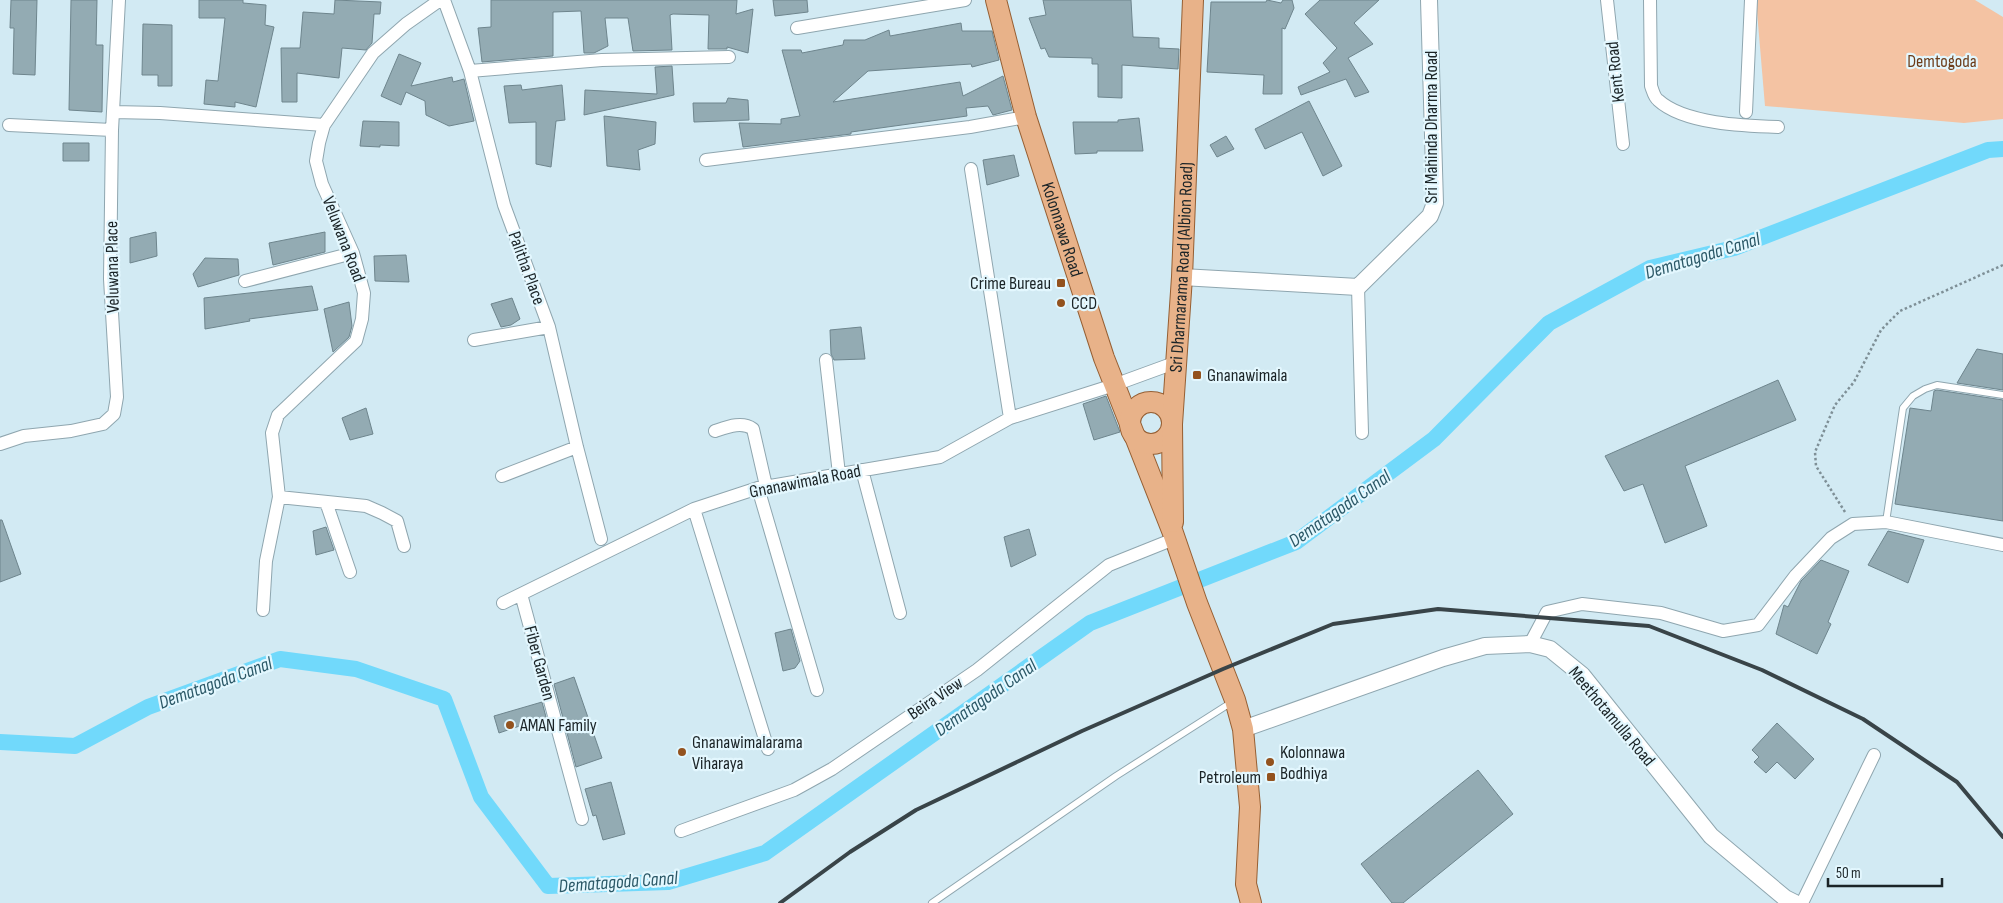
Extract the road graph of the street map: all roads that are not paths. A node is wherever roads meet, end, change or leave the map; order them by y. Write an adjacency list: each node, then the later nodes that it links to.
1 (119, 0): 14 (street, Veluwana Place)
2 (440, 0): 18 (street, Veluwana Road)
3 (444, 0): 13 (street, Palitha Place)
4 (966, 0): 11 (street)
5 (996, 0): 16 (main road, Kolonnawa Road)
6 (1193, 0): 25 (main road, Sri Dharmarama Road (Albion Road))
7 (1429, 0): 27 (street, Sri Mahinda Dharma Road)
8 (1607, 0): 21 (street, Kent Road)
9 (1650, 0): 19 (street)
10 (1751, 0): 15 (street)
11 (797, 28)
12 (729, 57): 13 (street)
13 (470, 71): 28 (street, Palitha Place)
14 (113, 112): 18 (street); 20 (street, Veluwana Place)
15 (1746, 112)
16 (1026, 117): 22 (street); 32 (main road, Kolonnawa Road)
17 (9, 125): 20 (street)
18 (324, 125): 24 (street, Veluwana Road)
19 (1778, 127)
20 (112, 130): 39 (street, Veluwana Place)
21 (1623, 144)
22 (706, 160)
23 (971, 169): 34 (street)
24 (353, 253): 26 (street); 45 (street, Veluwana Road)
25 (1182, 277): 27 (street); 31 (main road, Sri Dharmarama Road (Albion Road))
26 (244, 280)
27 (1358, 287): 38 (street)
28 (549, 327): 29 (street); 40 (street, Palitha Place)
29 (474, 340)
30 (826, 360): 42 (street)
31 (1177, 362): 32 (street, Gnanawimala Road); 35 (main road, Sri Dharmarama Road (Albion Road))
32 (1114, 385): 34 (street, Gnanawimala Road); 37 (main road, Kolonnawa Road)
33 (2003, 395): 48 (lane)
34 (1010, 418): 41 (street, Gnanawimala Road)
35 (1172, 424): 37 (main road); 37 (main road); 49 (main road, Sri Dharmarama Road (Albion Road))
36 (715, 430): 44 (street)
37 (1132, 432): 49 (main road, Kolonnawa Road)
38 (1362, 432)
39 (0, 444)
40 (577, 447): 43 (street); 50 (street, Palitha Place)
41 (862, 470): 42 (street, Gnanawimala Road); 57 (street)
42 (839, 474): 44 (street, Gnanawimala Road)
43 (502, 476)
44 (762, 487): 47 (street, Gnanawimala Road); 59 (street)
45 (279, 497): 46 (street); 56 (street, Veluwana Road)
46 (326, 502): 52 (street); 53 (street)
47 (694, 509): 54 (street, Gnanawimala Road); 62 (street)
48 (1886, 522): 51 (street); 58 (street)
49 (1174, 536): 60 (main road, Kolonnawa Road); 65 (street, Beira View)
50 (601, 539)
51 (2003, 545)
52 (404, 546)
53 (350, 572)
54 (521, 594): 55 (street, Gnanawimala Road); 64 (street, Fiber Garden)
55 (502, 603)
56 (263, 610)
57 (900, 614)
58 (1530, 644): 61 (street, Meethotamulla Road); 68 (street, Meethotamulla Road)
59 (817, 690)
60 (1235, 700): 61 (main road, Kolonnawa Road); 66 (lane)
61 (1243, 729): 67 (main road, Kolonnawa Road)
62 (768, 748)
63 (1874, 755): 69 (street)
64 (582, 819)
65 (681, 831)
66 (932, 903)
67 (1251, 903)
68 (1795, 903)
69 (1802, 903)

